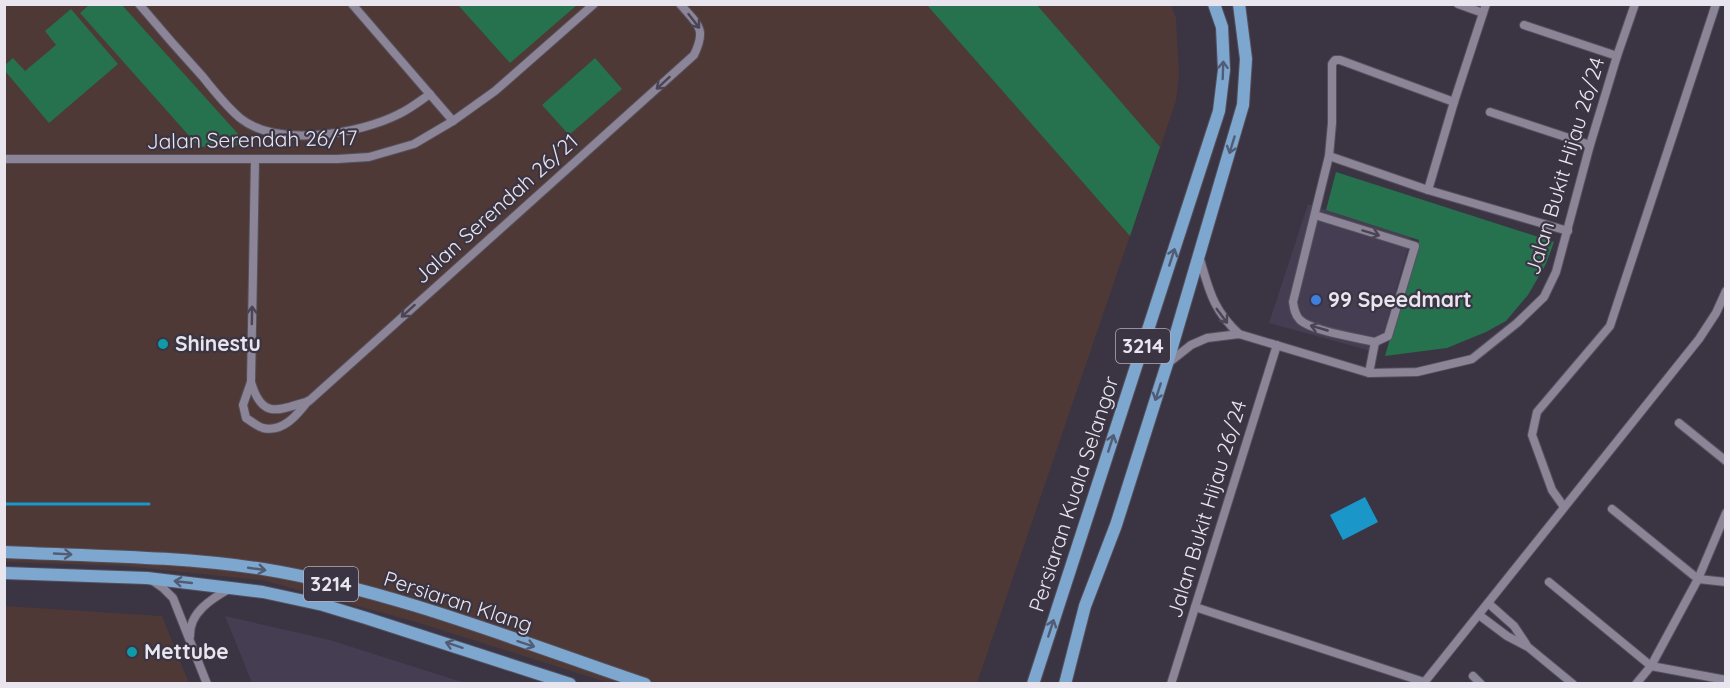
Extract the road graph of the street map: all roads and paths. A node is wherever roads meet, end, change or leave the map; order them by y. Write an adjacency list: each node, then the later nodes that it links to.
1 (139, 4): 13 (street)
2 (352, 4): 13 (street)
3 (594, 4): 16 (street, Jalan Serendah 26/17)
4 (680, 4): 32 (street, Jalan Serendah 26/21, one-way to 32)
5 (1214, 4): 57 (main road, Persiaran Kuala Selangor / 3214, one-way to 5)
6 (1239, 4): 24 (main road, 3214, one-way to 24)
7 (1458, 4): 10 (street)
8 (1635, 4): 12 (street, Jalan Bukit Hijau 26/24)
9 (1716, 4): 35 (street)
10 (1484, 9): 14 (street)
11 (1524, 25): 12 (street)
12 (1617, 56): 17 (street, Jalan Bukit Hijau 26/24)
13 (430, 94): 16 (street)
14 (1454, 102): 18 (street); 21 (street)
15 (1490, 112): 17 (street)
16 (453, 121): 20 (street, Jalan Serendah 26/17)
17 (1590, 145): 23 (street, Jalan Bukit Hijau 26/24)
18 (1329, 156): 21 (street); 22 (street)
19 (4, 159): 20 (street, Jalan Serendah 26/17)
20 (255, 159): 31 (street, one-way to 20)
21 (1428, 190): 23 (street)
22 (1315, 215): 27 (street, one-way to 22); 27 (street, one-way to 27)
23 (1568, 231): 30 (street, Jalan Bukit Hijau 26/24)
24 (1199, 255): 26 (street, one-way to 26); 29 (main road, 3214)
25 (1725, 291): 35 (street)
26 (1239, 334): 28 (street, Jalan Bukit Hijau 26/24); 29 (street)
27 (1375, 342): 30 (street)
28 (1277, 345): 30 (street, Jalan Bukit Hijau 26/24); 46 (street, Jalan Bukit Hijau 26/24)
29 (1167, 364): 58 (main road, 3214, one-way to 58)
30 (1369, 373)
31 (251, 382): 32 (street, Jalan Serendah 26/21); 32 (street)
32 (309, 401)
33 (1679, 423): 34 (street)
34 (1725, 461)
35 (1564, 507): 45 (street)
36 (1612, 509): 41 (street)
37 (1725, 513): 41 (street)
38 (4, 552): 56 (main road, Persiaran Klang / 3214, one-way to 56)
39 (4, 573): 40 (main road, Persiaran Klang / 3214)
40 (147, 578): 44 (main road, Persiaran Klang / 3214, one-way to 40); 48 (street)
41 (1698, 579): 43 (street); 50 (street)
42 (1549, 582): 50 (street)
43 (1725, 582)
44 (230, 589): 48 (street); 55 (main road, Persiaran Klang / 3214, one-way to 44)
45 (1488, 603): 47 (street); 49 (street)
46 (1195, 608): 53 (street); 59 (street, Jalan Bukit Hijau 26/24)
47 (1479, 615): 49 (street); 53 (street)
48 (190, 640): 54 (street)
49 (1528, 647): 61 (street)
50 (1651, 666): 52 (street); 62 (street)
51 (1473, 676): 60 (street)
52 (1725, 680)
53 (1424, 683)
54 (207, 684)
55 (570, 684)
56 (645, 684)
57 (1033, 684)
58 (1065, 684)
59 (1171, 684)
60 (1481, 684)
61 (1574, 684)
62 (1636, 684)

